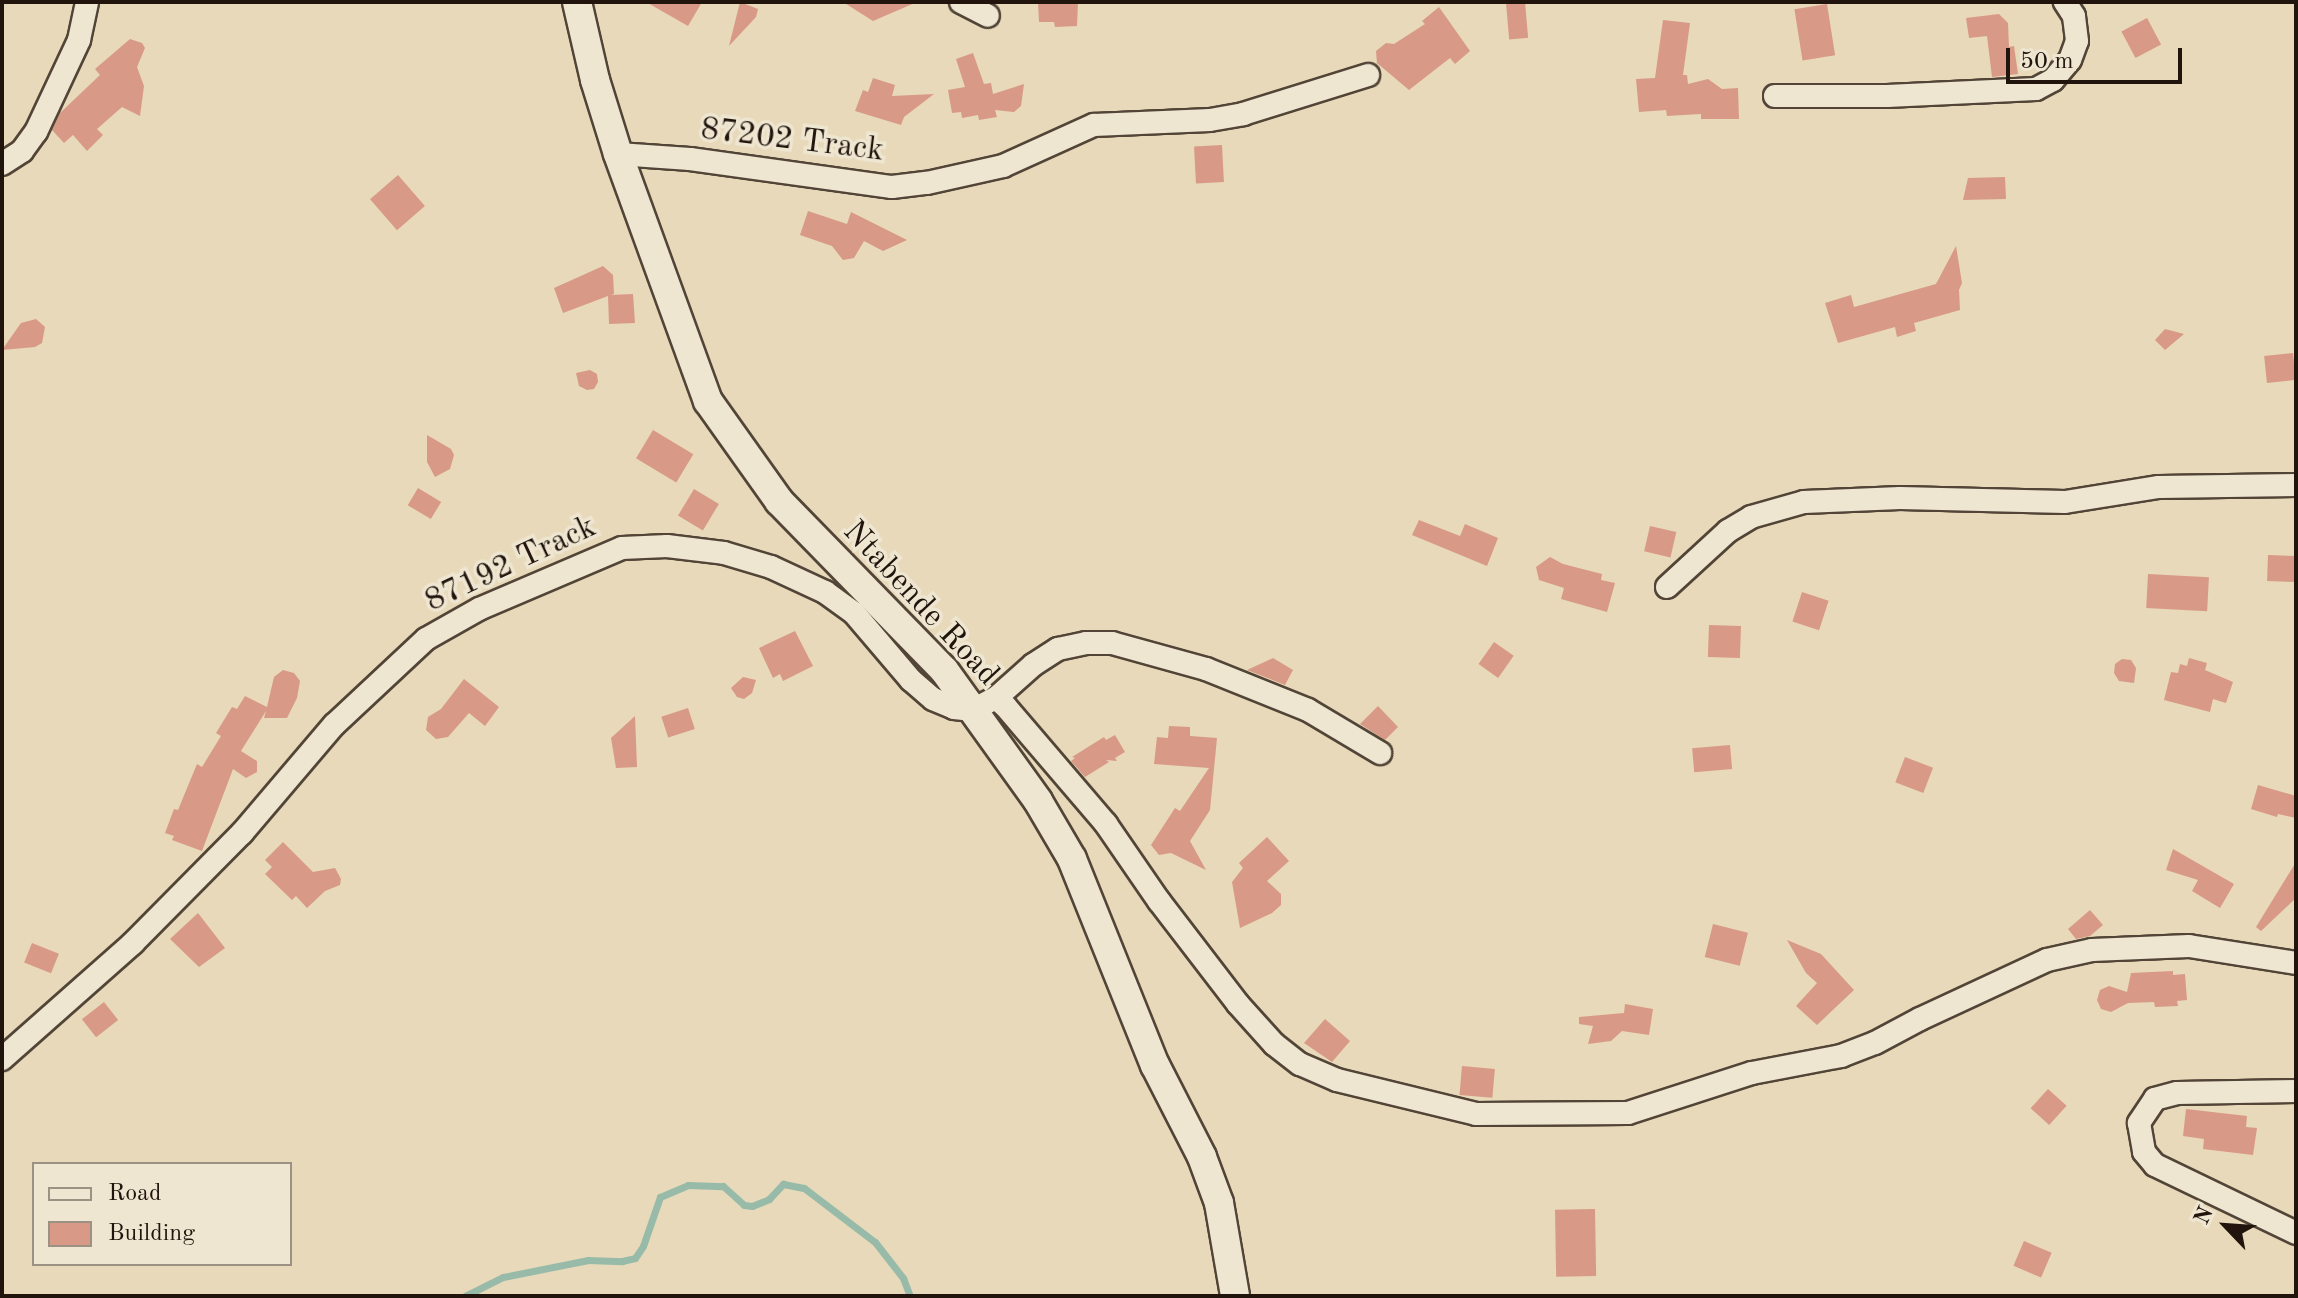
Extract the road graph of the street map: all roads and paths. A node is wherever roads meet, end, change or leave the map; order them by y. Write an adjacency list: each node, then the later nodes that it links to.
1 (87, 2): 9 (street)
2 (577, 2): 8 (street, Ntabende Road)
3 (961, 2): 5 (street)
4 (2065, 2): 7 (street)
5 (988, 16)
6 (1368, 75): 8 (street, 87202 Track)
7 (1775, 96)
8 (618, 154): 12 (street, Ntabende Road)
9 (2, 164)
10 (2296, 485): 11 (street)
11 (1667, 587)
12 (984, 704): 13 (street); 14 (street); 15 (street, 87192 Track); 18 (street, Ntabende Road)
13 (1380, 753)
14 (2296, 963)
15 (2, 1059)
16 (2296, 1091): 17 (street)
17 (2296, 1233)
18 (1235, 1296)

